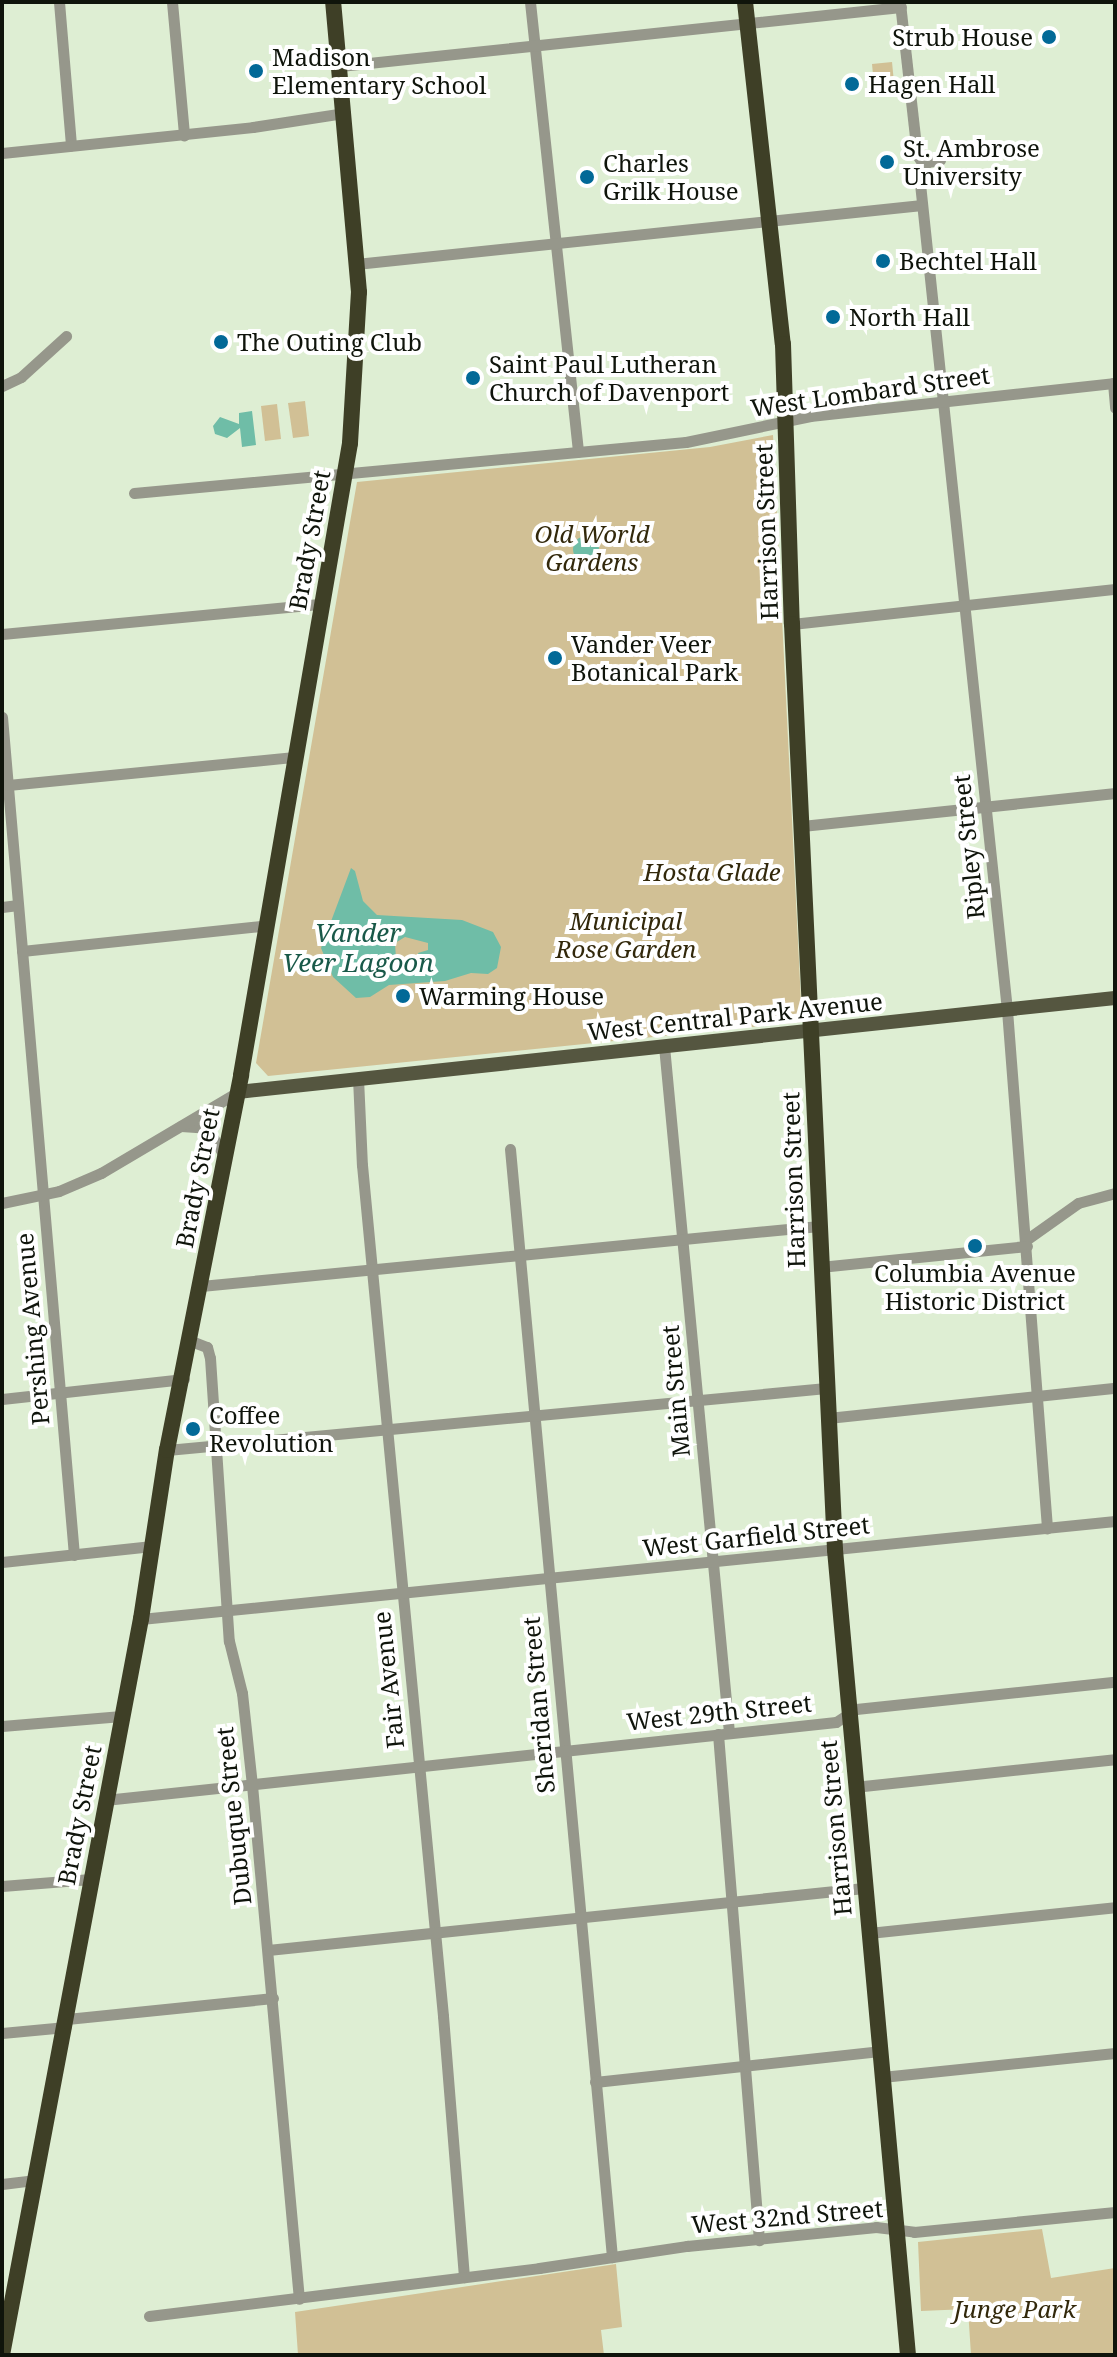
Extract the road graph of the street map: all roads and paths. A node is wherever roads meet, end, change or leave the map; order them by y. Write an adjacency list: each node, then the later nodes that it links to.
1 (59, 2): 12 (street)
2 (172, 2): 11 (street)
3 (333, 2): 9 (highway, Brady Street)
4 (530, 2): 8 (street)
5 (745, 2): 7 (highway, Harrison Street)
6 (900, 5): 7 (street); 15 (street, Ripley Street)
7 (748, 23): 8 (street); 17 (highway, Harrison Street)
8 (535, 46): 9 (street); 18 (street)
9 (340, 66): 10 (highway, Brady Street)
10 (345, 113): 11 (street); 19 (highway, Brady Street)
11 (184, 135): 12 (street)
12 (71, 146): 13 (street)
13 (2, 153)
14 (940, 160): 15 (street)
15 (923, 164): 16 (street, Ripley Street)
16 (922, 205): 17 (street); 23 (street, Ripley Street)
17 (770, 221): 18 (street); 25 (highway, Harrison Street)
18 (555, 244): 19 (street); 26 (street)
19 (356, 264): 27 (highway, Brady Street)
20 (66, 336): 22 (street)
21 (1114, 383): 23 (street, West Lombard Street); 24 (street)
22 (2, 386)
23 (942, 401): 25 (street, West Lombard Street); 31 (street, Ripley Street)
24 (1115, 408)
25 (787, 421): 26 (street, West Lombard Street); 32 (highway, Harrison Street)
26 (578, 451): 27 (street, West Lombard Street)
27 (344, 475): 28 (street, West Lombard Street); 30 (highway, Brady Street)
28 (134, 493)
29 (1115, 589): 31 (street)
30 (322, 604): 33 (street); 35 (highway, Brady Street)
31 (964, 605): 32 (street); 38 (street, Ripley Street)
32 (792, 624): 39 (highway, Harrison Street)
33 (2, 634)
34 (2, 717): 36 (street, Pershing Avenue)
35 (295, 757): 36 (street); 42 (highway, Brady Street)
36 (8, 785): 40 (street, Pershing Avenue)
37 (1115, 793): 38 (street)
38 (986, 805): 39 (street); 45 (street, Ripley Street)
39 (802, 826): 46 (highway, Harrison Street)
40 (18, 905): 41 (street); 43 (street, Pershing Avenue)
41 (2, 907)
42 (268, 925): 43 (street); 49 (highway, Brady Street)
43 (22, 951): 54 (street, Pershing Avenue)
44 (1115, 998): 45 (main road, West Central Park Avenue)
45 (1007, 1010): 46 (main road, West Central Park Avenue); 58 (street, Ripley Street)
46 (811, 1032): 47 (main road, West Central Park Avenue); 56 (highway, Harrison Street)
47 (664, 1046): 48 (main road, West Central Park Avenue); 57 (street, Main Street)
48 (358, 1078): 49 (main road, West Central Park Avenue); 61 (street, Fair Avenue)
49 (238, 1092): 50 (street); 52 (highway, Brady Street)
50 (177, 1127): 52 (street); 54 (street)
51 (510, 1149): 59 (street, Sheridan Street)
52 (225, 1155): 62 (highway, Brady Street)
53 (1115, 1193): 58 (street)
54 (43, 1196): 55 (street); 67 (street, Pershing Avenue)
55 (2, 1203)
56 (819, 1226): 57 (street); 60 (highway, Harrison Street)
57 (683, 1239): 59 (street); 70 (street, Main Street)
58 (1026, 1243): 60 (street); 68 (street, Ripley Street)
59 (519, 1255): 61 (street); 71 (street, Sheridan Street)
60 (820, 1267): 65 (highway, Harrison Street)
61 (372, 1270): 62 (street); 73 (street, Fair Avenue)
62 (201, 1286): 63 (highway, Brady Street)
63 (191, 1341): 64 (highway, Brady Street); 74 (street, Dubuque Street)
64 (184, 1379): 67 (street); 75 (highway, Brady Street)
65 (826, 1388): 70 (street); 72 (highway, Harrison Street)
66 (1115, 1388): 68 (street)
67 (59, 1392): 69 (street); 80 (street, Pershing Avenue)
68 (1037, 1396): 72 (street); 77 (street, Ripley Street)
69 (2, 1399)
70 (698, 1400): 71 (street); 82 (street, Main Street)
71 (534, 1415): 73 (street); 83 (street, Sheridan Street)
72 (828, 1418): 79 (highway, Harrison Street)
73 (386, 1429): 74 (street); 84 (street, Fair Avenue)
74 (218, 1445): 75 (street); 85 (street, Dubuque Street)
75 (167, 1450): 78 (highway, Brady Street)
76 (1115, 1521): 77 (street, West Garfield Street)
77 (1047, 1528): 79 (street, West Garfield Street)
78 (152, 1546): 80 (street); 86 (highway, Brady Street)
79 (835, 1550): 82 (street, West Garfield Street); 88 (highway, Harrison Street)
80 (74, 1555): 81 (street)
81 (2, 1562)
82 (713, 1563): 83 (street, West Garfield Street); 91 (street, Main Street)
83 (548, 1578): 84 (street, West Garfield Street); 92 (street, Sheridan Street)
84 (401, 1593): 85 (street, West Garfield Street); 94 (street, Fair Avenue)
85 (227, 1609): 86 (street, West Garfield Street); 95 (street, Dubuque Street)
86 (141, 1619): 89 (highway, Brady Street)
87 (1115, 1682): 88 (street, West 29th Street)
88 (848, 1714): 91 (street, West 29th Street); 96 (highway, Harrison Street)
89 (122, 1716): 90 (street); 97 (highway, Brady Street)
90 (2, 1726)
91 (724, 1733): 92 (street, West 29th Street); 101 (street, Main Street)
92 (565, 1750): 94 (street, West 29th Street); 103 (street, Sheridan Street)
93 (1115, 1759): 96 (street)
94 (418, 1766): 95 (street, West 29th Street); 104 (street, Fair Avenue)
95 (252, 1785): 97 (street, West 29th Street); 106 (street, Dubuque Street)
96 (854, 1787): 100 (highway, Harrison Street)
97 (105, 1800): 98 (highway, Brady Street)
98 (91, 1879): 99 (street); 108 (highway, Brady Street)
99 (2, 1886)
100 (864, 1888): 101 (street); 105 (highway, Harrison Street)
101 (730, 1901): 103 (street); 112 (street, Main Street)
102 (1115, 1907): 105 (street)
103 (579, 1917): 104 (street); 114 (street, Sheridan Street)
104 (435, 1933): 106 (street); 121 (street, Fair Avenue)
105 (869, 1933): 110 (highway, Harrison Street)
106 (268, 1950): 107 (street, Dubuque Street)
107 (273, 1998): 108 (street); 122 (street, Dubuque Street)
108 (66, 2023): 109 (street); 115 (highway, Brady Street)
109 (2, 2033)
110 (879, 2051): 112 (street); 113 (highway, Harrison Street)
111 (1115, 2053): 113 (street)
112 (744, 2066): 114 (street); 119 (street, Main Street)
113 (882, 2077): 118 (highway, Harrison Street)
114 (595, 2082): 120 (street, Sheridan Street)
115 (34, 2180): 116 (street); 124 (highway, Brady Street)
116 (2, 2184)
117 (1115, 2212): 118 (street, West 32nd Street)
118 (896, 2229): 119 (street, West 32nd Street); 126 (highway, Harrison Street)
119 (759, 2240): 120 (street, West 32nd Street)
120 (612, 2257): 121 (street, West 32nd Street)
121 (464, 2277): 122 (street, West 32nd Street)
122 (299, 2299): 123 (street, West 32nd Street)
123 (149, 2316)
124 (4, 2332): 125 (highway, Brady Street)
125 (2, 2355)
126 (908, 2355)

